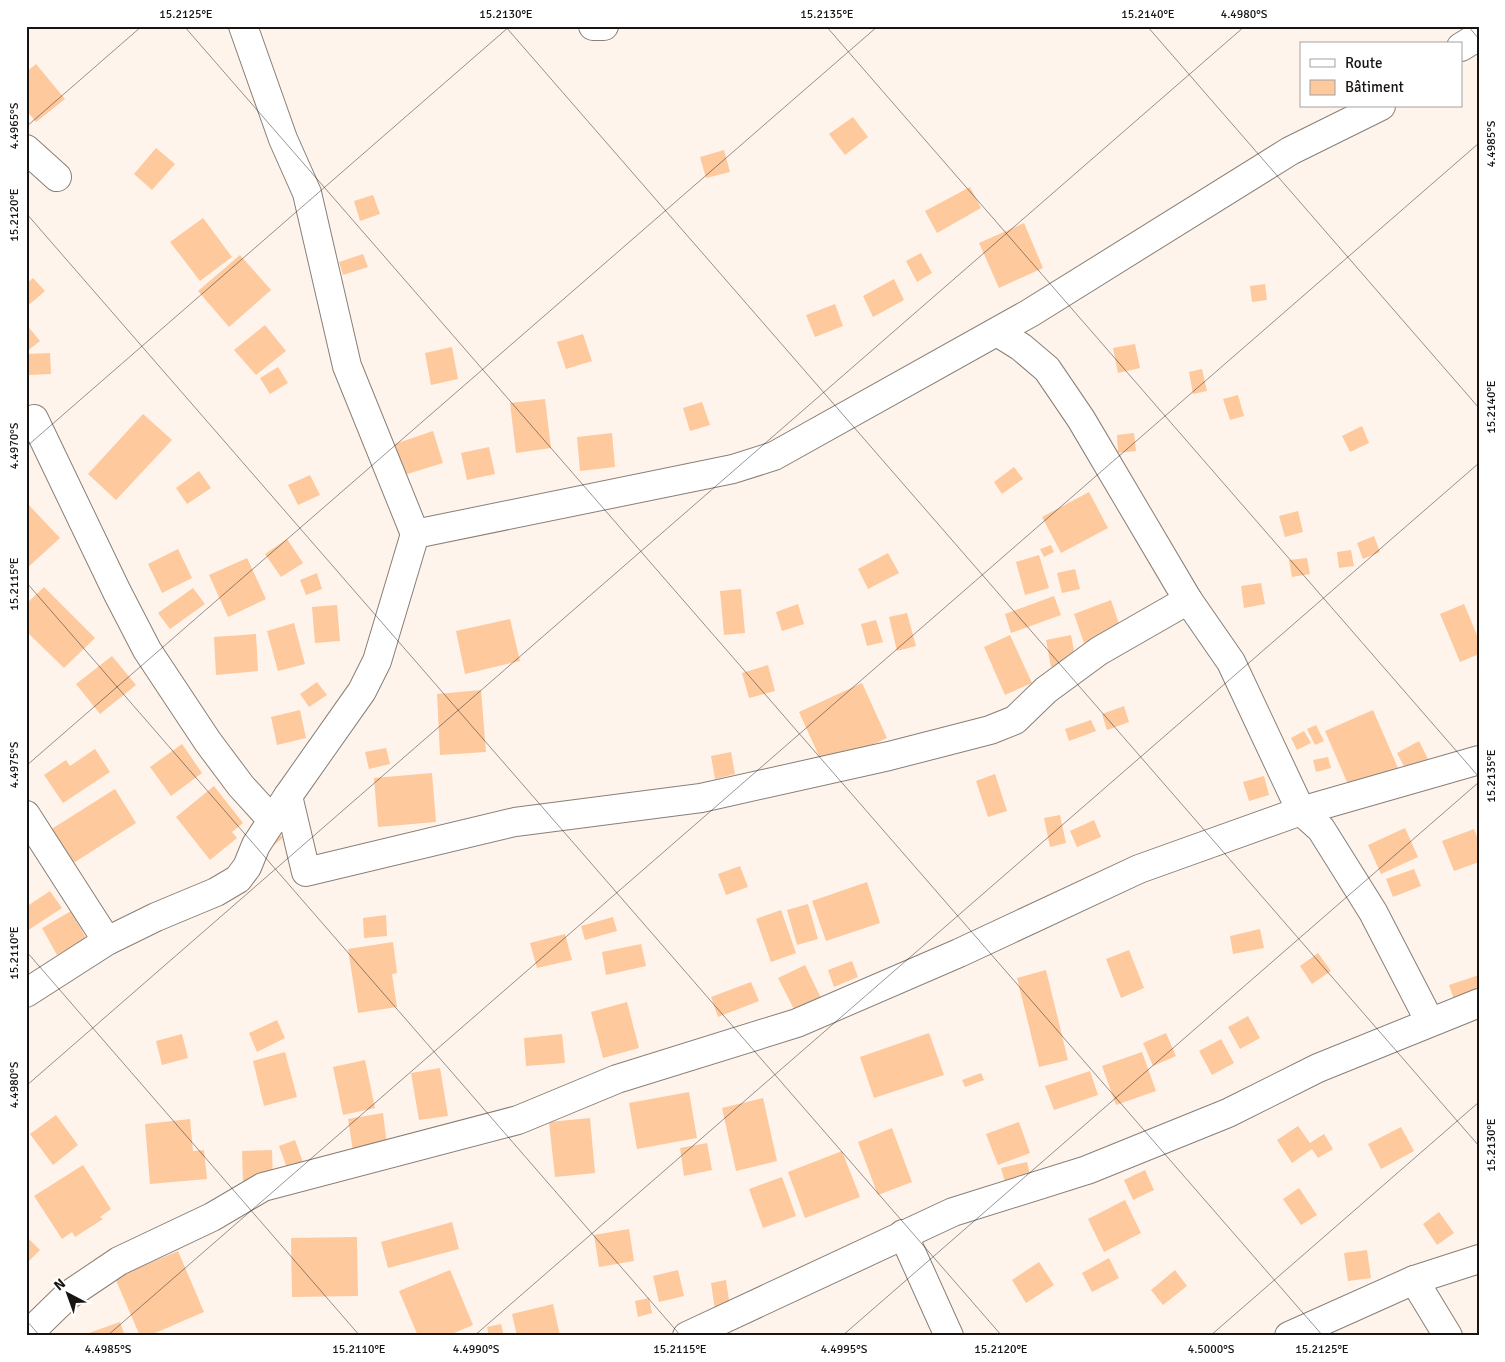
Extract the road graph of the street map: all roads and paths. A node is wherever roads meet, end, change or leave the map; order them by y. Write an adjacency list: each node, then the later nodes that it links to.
1 (243, 26): 11 (street)
2 (593, 26): 3 (street)
3 (604, 26)
4 (1479, 36): 5 (street)
5 (1462, 46)
6 (1377, 108): 9 (street)
7 (26, 149): 8 (street)
8 (57, 177)
9 (997, 332): 11 (street); 12 (street)
10 (34, 419): 17 (street)
11 (415, 534): 14 (street)
12 (1188, 600): 14 (street); 15 (street)
13 (1479, 760): 15 (street)
14 (288, 796): 17 (street)
15 (1301, 811): 21 (street); 25 (street)
16 (26, 815): 18 (street)
17 (273, 821): 18 (street)
18 (107, 941): 19 (street)
19 (26, 993)
20 (1479, 1003): 21 (street)
21 (1430, 1022): 22 (street)
22 (903, 1234): 26 (street); 27 (street)
23 (1479, 1259): 24 (street)
24 (1414, 1280): 28 (street); 29 (street)
25 (26, 1336)
26 (687, 1336)
27 (949, 1336)
28 (1289, 1336)
29 (1448, 1336)

